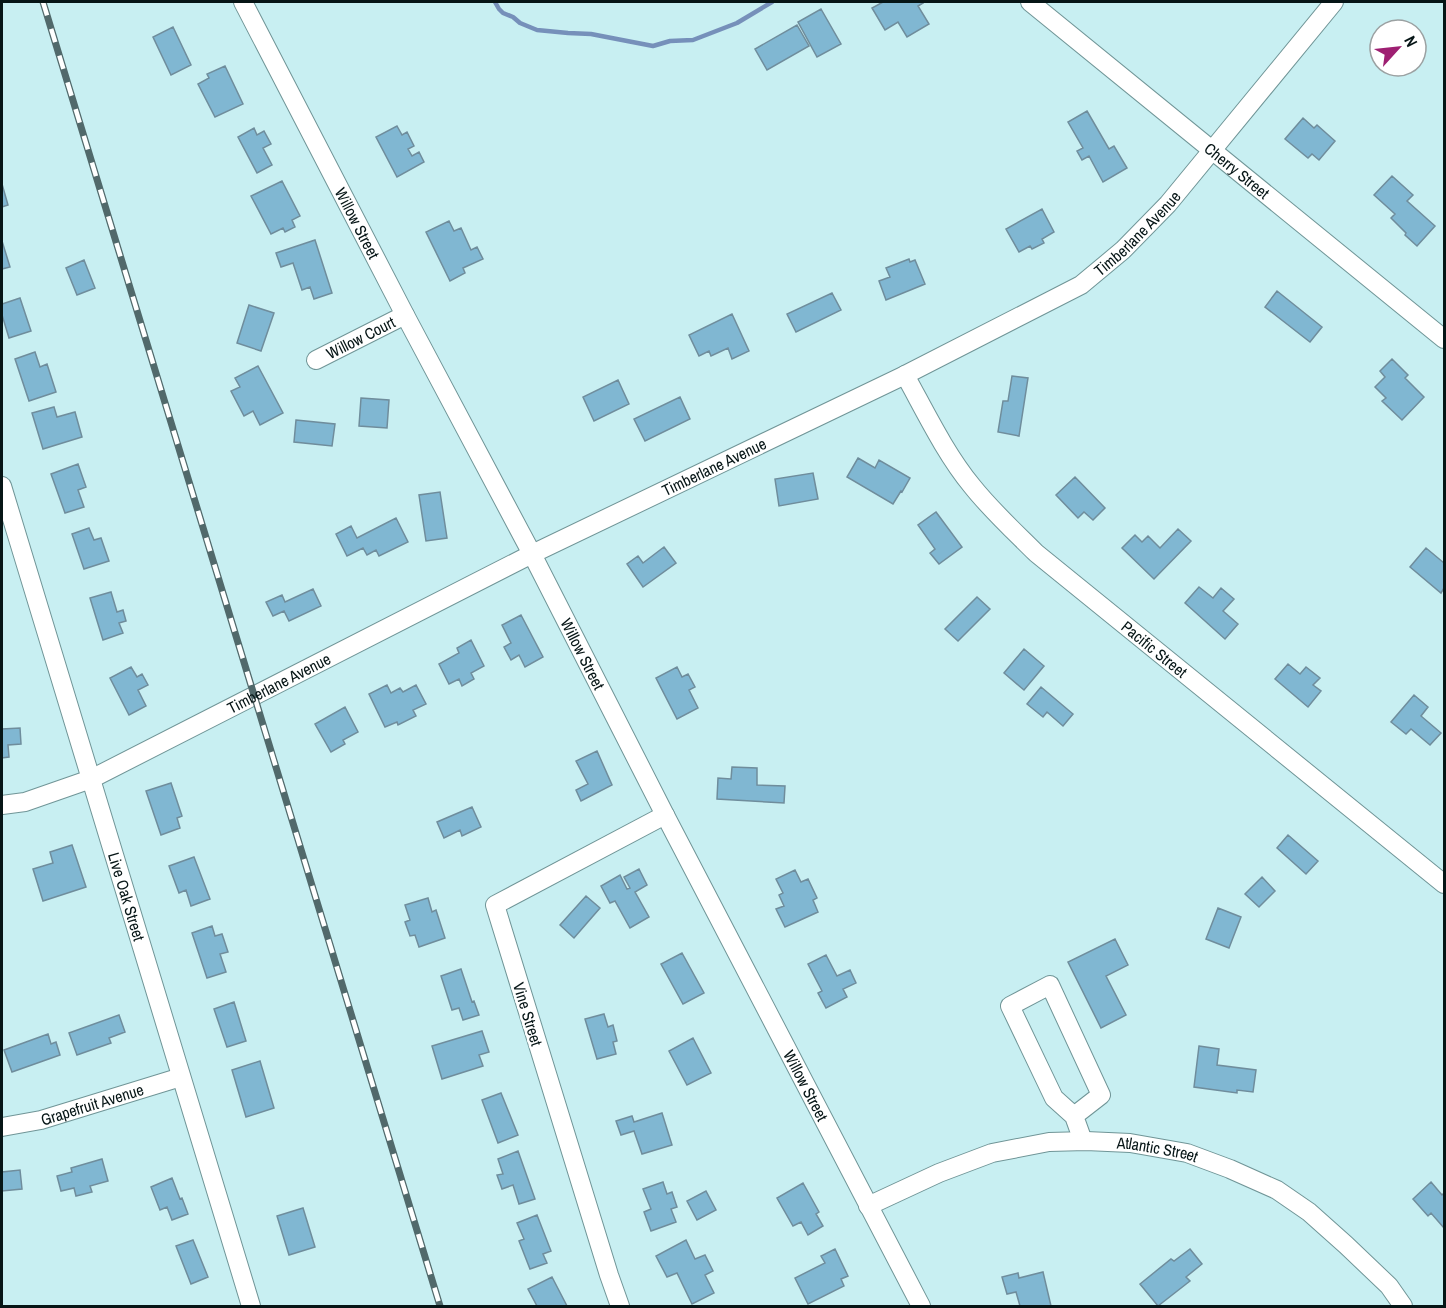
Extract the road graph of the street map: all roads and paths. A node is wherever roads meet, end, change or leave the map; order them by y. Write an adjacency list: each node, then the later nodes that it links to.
1 (243, 2): 5 (street, Willow Street)
2 (1030, 2): 4 (street, Cherry Street)
3 (1334, 2): 4 (street, Timberlane Avenue)
4 (1213, 150): 6 (street, Cherry Street); 8 (street, Timberlane Avenue)
5 (405, 315): 7 (street, Willow Court); 10 (street, Willow Street)
6 (1444, 339)
7 (316, 360)
8 (905, 375): 10 (street, Timberlane Avenue); 14 (street, Pacific Street)
9 (2, 486): 11 (street, Live Oak Street)
10 (532, 554): 11 (street, Timberlane Avenue); 13 (street, Willow Street)
11 (91, 779): 12 (street, Timberlane Avenue); 15 (street, Live Oak Street)
12 (2, 805)
13 (665, 815): 19 (street, Willow Street); 21 (street, Vine Street)
14 (1444, 884)
15 (181, 1077): 17 (street, Grapefruit Avenue); 20 (street, Live Oak Street)
16 (1074, 1116): 16 (street); 18 (street)
17 (2, 1127)
18 (1083, 1141): 19 (street, Atlantic Street); 23 (street, Atlantic Street)
19 (868, 1206): 22 (street, Willow Street)
20 (251, 1306)
21 (620, 1306)
22 (921, 1306)
23 (1403, 1306)

